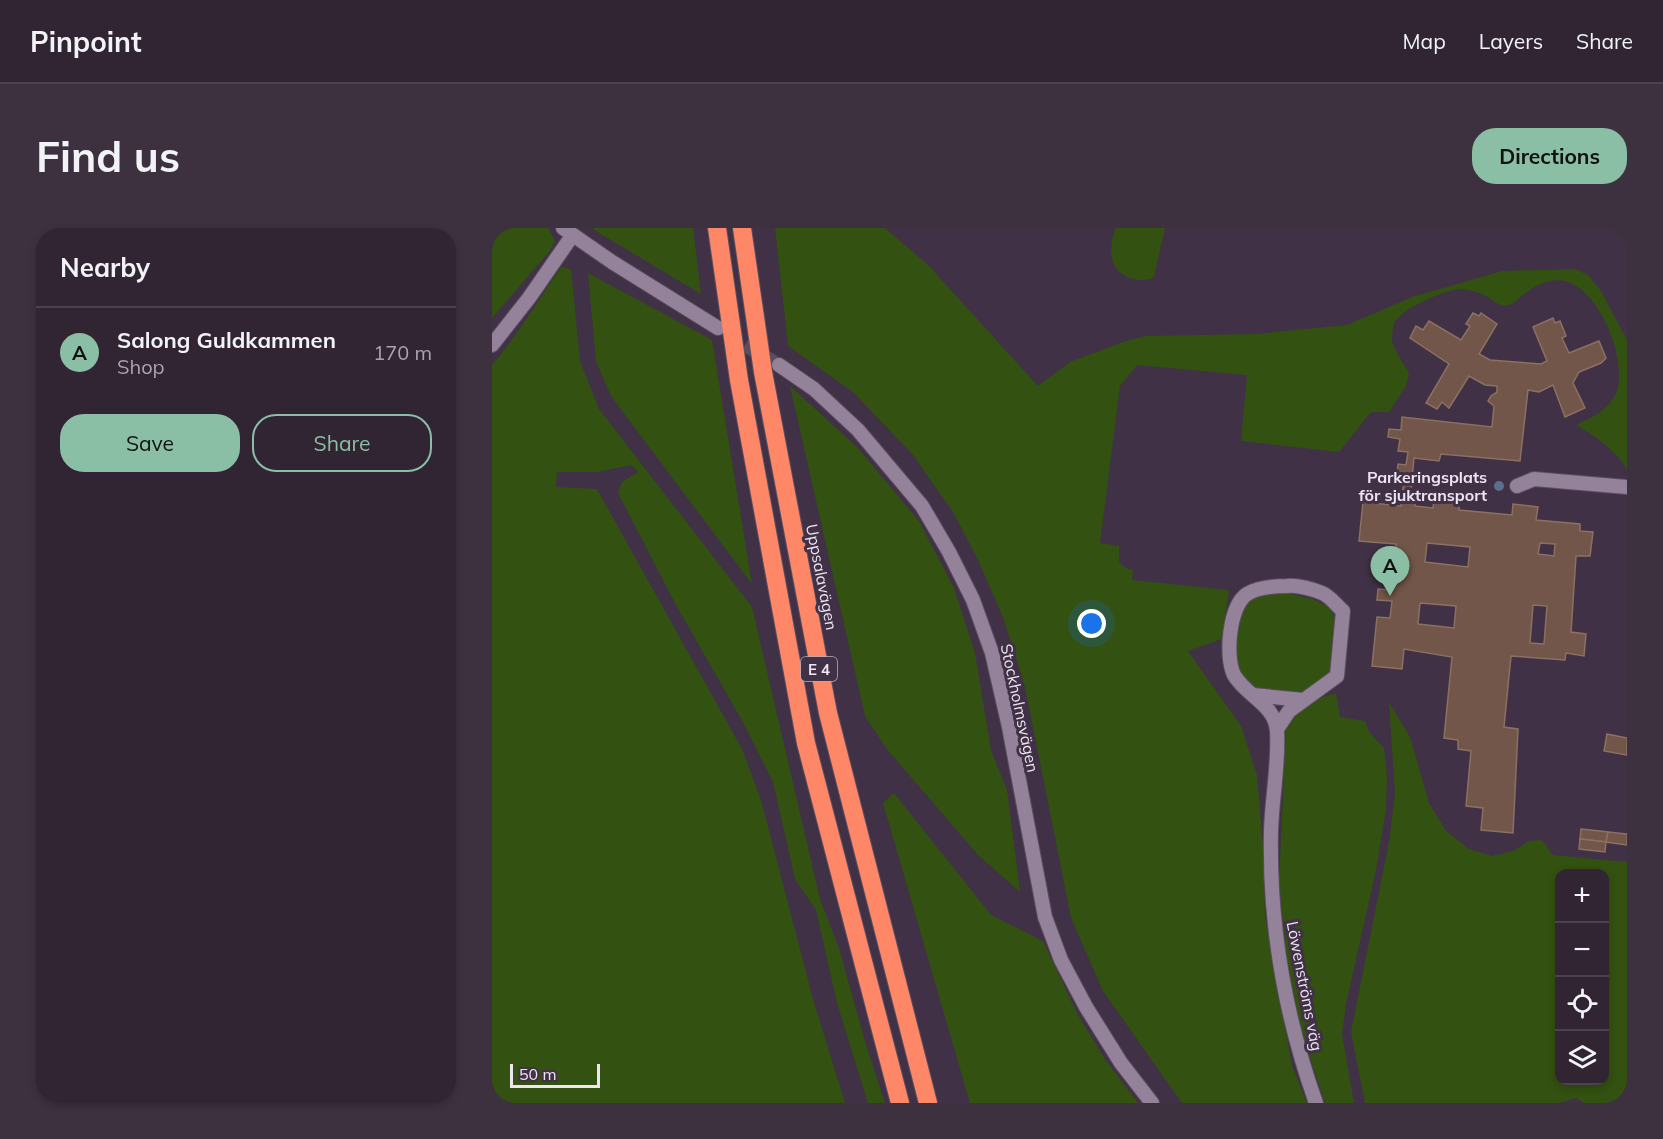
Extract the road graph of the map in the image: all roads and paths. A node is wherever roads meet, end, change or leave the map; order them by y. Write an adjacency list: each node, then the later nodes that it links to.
1 (717, 228): 12 (highway, E 4)
2 (742, 228): 13 (highway, Uppsalavägen / E 4)
3 (567, 232): 4 (street); 5 (street)
4 (718, 328)
5 (492, 345)
6 (779, 365): 14 (street, Stockholmsvägen)
7 (1517, 486): 8 (street)
8 (1627, 487)
9 (1253, 695): 10 (street); 10 (street); 11 (street)
10 (1303, 700): 11 (street)
11 (1277, 729): 15 (street, Löwenströms väg)
12 (900, 1103)
13 (928, 1103)
14 (1152, 1103)
15 (1316, 1103)

